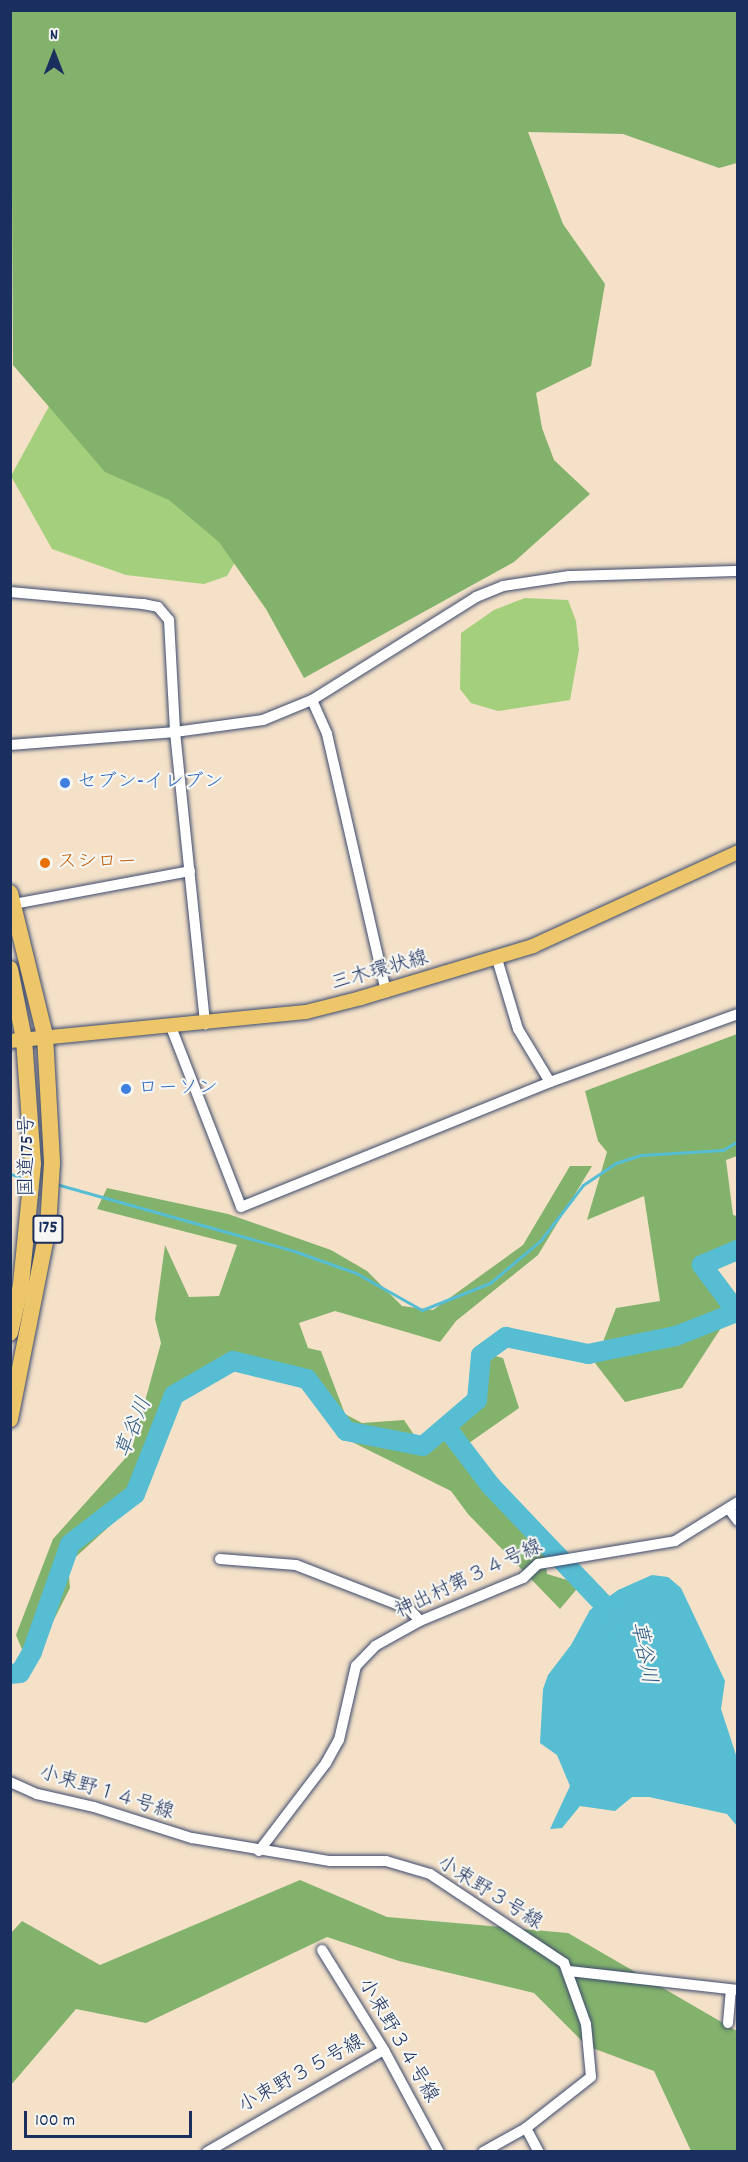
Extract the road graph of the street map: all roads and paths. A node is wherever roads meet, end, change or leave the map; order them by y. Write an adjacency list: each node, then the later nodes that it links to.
1 (738, 571): 3 (street)
2 (10, 592): 4 (street)
3 (312, 700): 4 (street); 12 (street)
4 (175, 732): 5 (street); 7 (street)
5 (10, 745)
6 (738, 852): 9 (main road, 三木環状線)
7 (190, 871): 8 (street); 14 (street)
8 (12, 899): 16 (highway, 国道175号 / 175)
9 (497, 959): 12 (main road, 三木環状線); 18 (street)
10 (10, 969): 11 (highway, 国道175号 / 175)
11 (12, 990): 17 (highway, 国道175号 / 175)
12 (386, 992): 14 (main road, 三木環状線)
13 (738, 1014): 18 (street)
14 (205, 1024): 15 (main road, 三木環状線)
15 (171, 1027): 16 (main road, 三木環状線); 18 (street)
16 (45, 1036): 17 (main road, 三木環状線); 20 (highway, 国道175号 / 175)
17 (17, 1040): 19 (highway, 国道175号 / 175)
18 (550, 1082)
19 (10, 1333)
20 (10, 1419)
21 (733, 1506): 22 (street); 24 (street, 神出村第３４号線)
22 (738, 1521)
23 (220, 1559): 24 (street)
24 (420, 1621): 27 (street, 神出村第３４号線)
25 (10, 1782): 26 (street, 小束野１４号線)
26 (192, 1838): 27 (street, 小束野３号線)
27 (259, 1851): 29 (street, 小束野３号線)
28 (322, 1950): 32 (street, 小束野３４号線)
29 (570, 1971): 30 (street); 33 (street)
30 (734, 1990): 31 (street)
31 (728, 2023)
32 (384, 2050): 34 (street, 小束野３５号線); 35 (street, 小束野３４号線)
33 (526, 2128): 36 (street); 37 (street)
34 (207, 2151)
35 (439, 2151)
36 (483, 2151)
37 (539, 2151)

